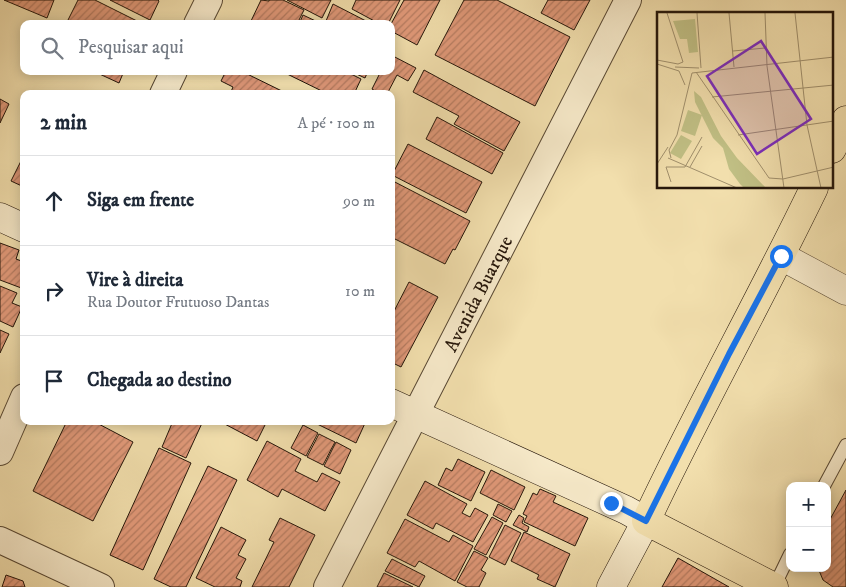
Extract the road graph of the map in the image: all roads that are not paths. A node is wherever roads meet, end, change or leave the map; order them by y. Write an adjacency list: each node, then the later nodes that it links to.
1 (209, 0): 3 (street)
2 (628, 0): 14 (street, Avenida Buarque)
3 (199, 20)
4 (172, 75): 5 (street)
5 (165, 90)
6 (845, 122): 7 (main road)
7 (834, 145)
8 (814, 189): 11 (main road)
9 (0, 217): 10 (main road)
10 (20, 226)
11 (781, 256): 12 (main road); 18 (main road)
12 (846, 291)
13 (20, 406): 16 (street)
14 (403, 408): 18 (main road); 22 (street, Avenida Buarque)
15 (846, 445): 17 (lane)
16 (0, 452)
17 (826, 482)
18 (646, 521): 23 (main road); 24 (main road)
19 (0, 540): 21 (street)
20 (786, 562): 24 (lane)
21 (101, 587)
22 (327, 587)
23 (611, 587)
24 (774, 587)

